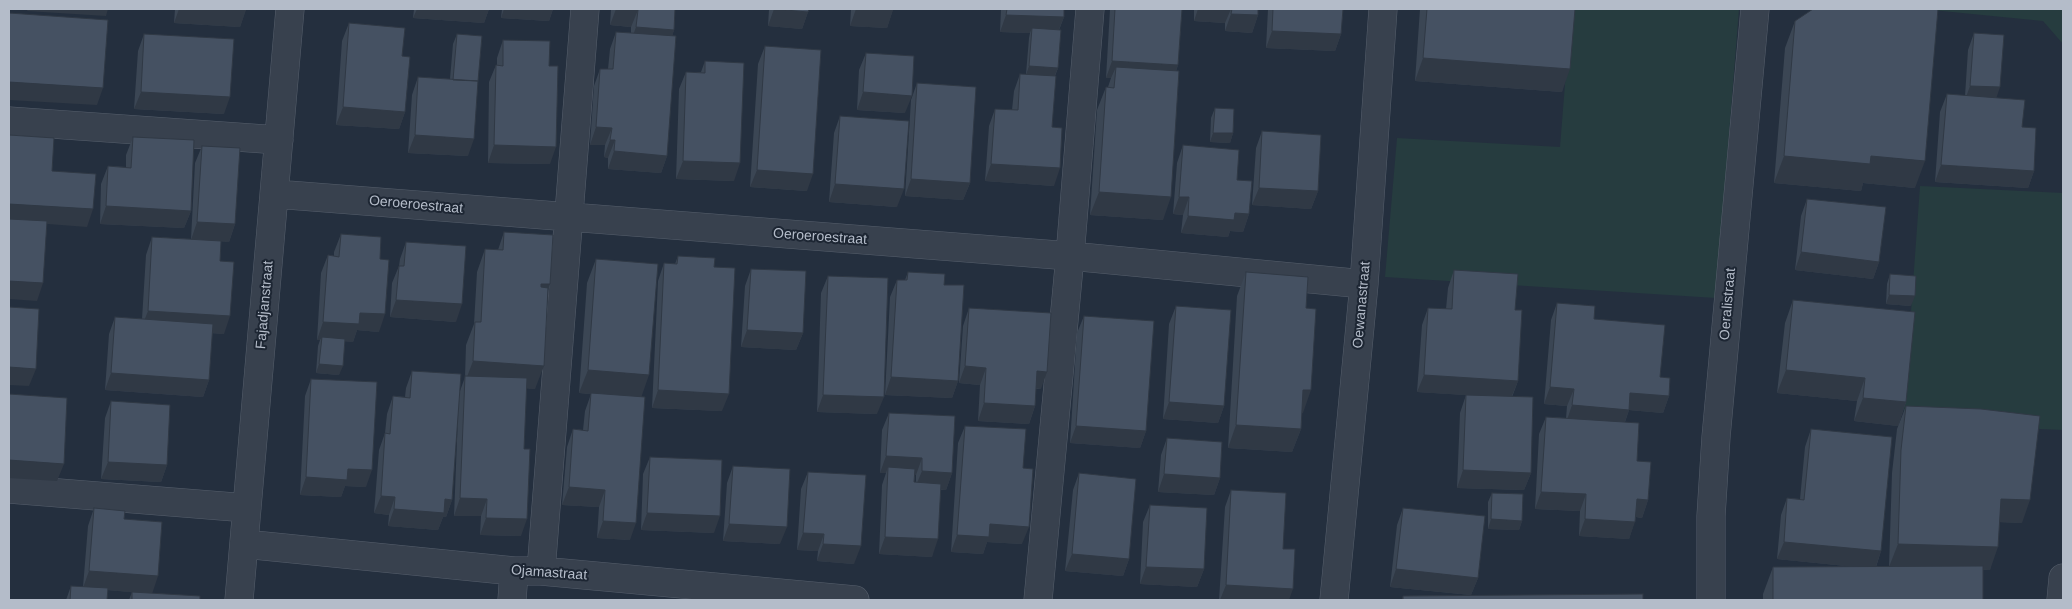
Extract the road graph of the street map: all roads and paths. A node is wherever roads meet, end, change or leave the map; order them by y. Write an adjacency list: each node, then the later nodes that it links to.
1 (290, 9): 7 (street, Fajadjanstraat)
2 (585, 9): 9 (street)
3 (1090, 9): 10 (street)
4 (1384, 9): 11 (street, Oewanastraat)
5 (1755, 9): 23 (street, Oeralistraat)
6 (9, 121): 7 (street)
7 (279, 140): 8 (street, Fajadjanstraat)
8 (275, 194): 9 (street, Oeroeroestraat); 13 (street, Fajadjanstraat)
9 (568, 217): 10 (street, Oeroeroestraat); 16 (street)
10 (1070, 256): 11 (street, Oeroeroestraat); 21 (street)
11 (1364, 284): 22 (street, Oewanastraat)
12 (9, 489): 13 (street)
13 (247, 508): 14 (street, Fajadjanstraat)
14 (244, 544): 15 (street, Ojamastraat); 18 (street, Fajadjanstraat)
15 (514, 571): 16 (street, Ojamastraat); 19 (street)
16 (541, 571): 20 (street, Ojamastraat)
17 (2063, 578): 24 (street)
18 (239, 600)
19 (512, 600)
20 (855, 600)
21 (1038, 600)
22 (1334, 600)
23 (1711, 600)
24 (2061, 600)

